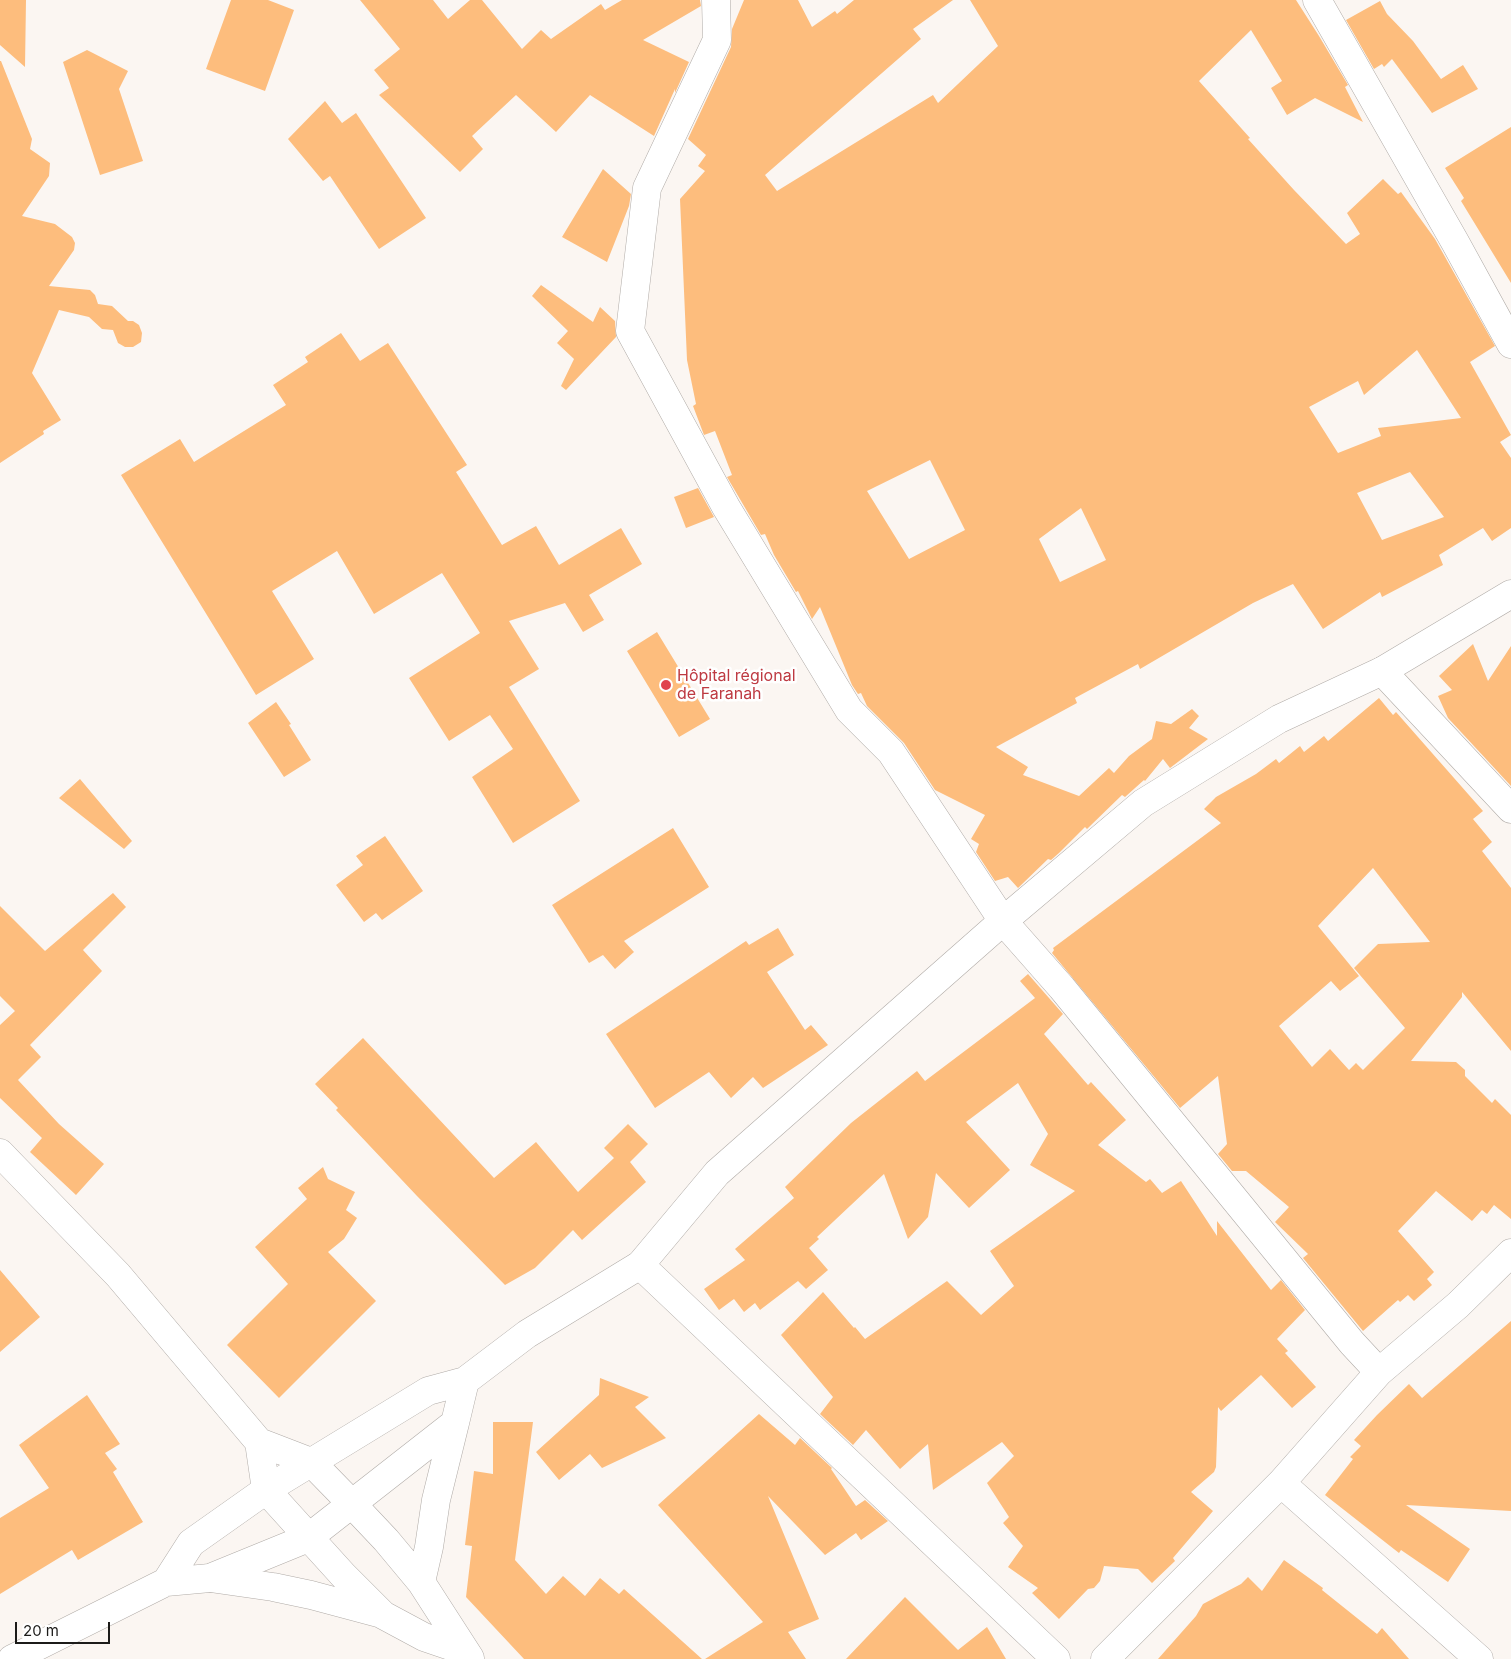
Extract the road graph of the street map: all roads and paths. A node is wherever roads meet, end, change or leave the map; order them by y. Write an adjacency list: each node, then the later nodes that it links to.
1 (716, 0): 7 (main road)
2 (1317, 0): 3 (main road)
3 (1511, 344)
4 (1511, 594): 5 (main road)
5 (1382, 671): 6 (main road); 7 (main road)
6 (1511, 809)
7 (1003, 921): 10 (main road); 11 (main road)
8 (0, 1153): 14 (main road)
9 (1511, 1253): 11 (main road)
10 (640, 1265): 12 (main road); 26 (main road)
11 (1379, 1372): 16 (main road)
12 (465, 1382): 13 (main road); 15 (main road)
13 (455, 1423): 18 (main road); 22 (main road)
14 (259, 1442): 15 (main road); 17 (main road)
15 (311, 1462): 17 (main road); 18 (main road)
16 (1281, 1483): 27 (main road); 28 (main road)
17 (266, 1490): 19 (main road); 21 (main road)
18 (352, 1504): 19 (main road); 22 (main road)
19 (308, 1538): 20 (main road); 23 (main road)
20 (210, 1578): 21 (main road); 23 (main road)
21 (166, 1582): 25 (main road)
22 (421, 1582): 24 (main road)
23 (384, 1615): 24 (main road)
24 (468, 1655)
25 (12, 1659)
26 (1056, 1659)
27 (1105, 1659)
28 (1479, 1659)

